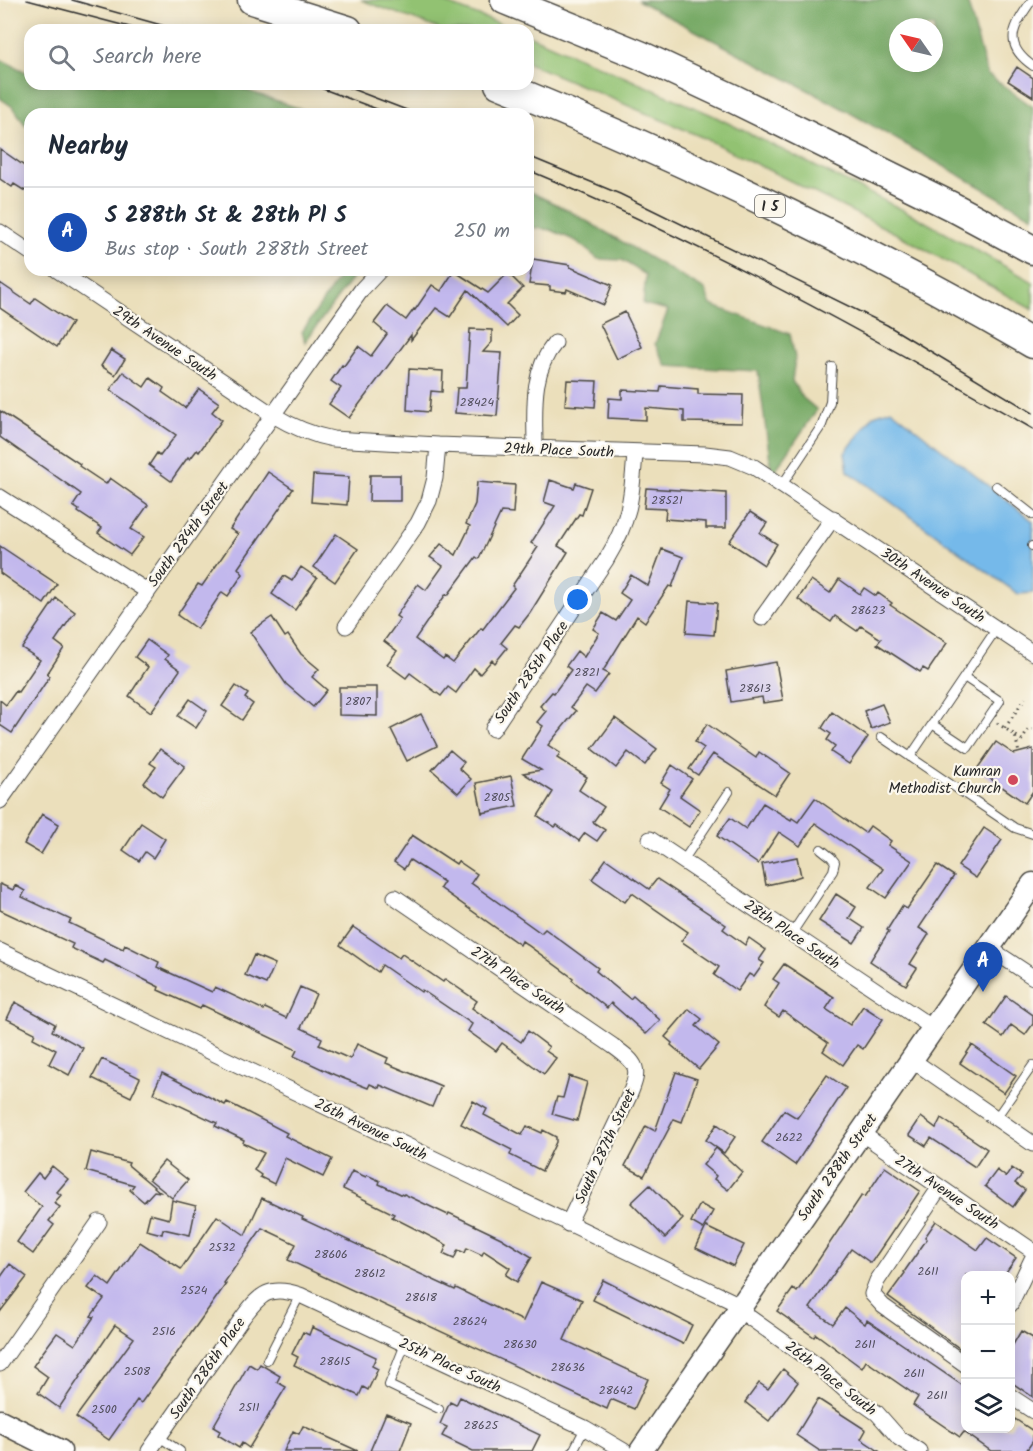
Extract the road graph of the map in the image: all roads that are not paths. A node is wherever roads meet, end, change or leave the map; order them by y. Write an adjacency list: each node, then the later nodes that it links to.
1 (252, 0): 4 (highway)
2 (506, 0): 9 (highway)
3 (1032, 0): 5 (lane)
4 (329, 24)
5 (1033, 66)
6 (513, 90): 13 (highway, I 5)
7 (0, 232): 8 (street)
8 (24, 248)
9 (1033, 250)
10 (66, 276): 15 (street, 29th Avenue South)
11 (374, 276): 15 (street, South 284th Street)
12 (555, 343): 17 (street)
13 (1033, 344)
14 (832, 367): 19 (lane)
15 (273, 415): 16 (street, 29th Place South); 24 (street, South 284th Street)
16 (438, 445): 17 (street, 29th Place South); 26 (street)
17 (535, 448): 18 (street, 29th Place South)
18 (635, 453): 19 (street, 29th Place South); 31 (street, South 285th Place)
19 (782, 485): 23 (street, 29th Place South)
20 (996, 486): 22 (lane)
21 (0, 497): 24 (street)
22 (1033, 515)
23 (833, 518): 25 (street); 27 (street, 30th Avenue South)
24 (147, 591): 35 (street, South 284th Street)
25 (762, 618)
26 (346, 626)
27 (997, 628): 28 (street, 30th Avenue South); 29 (lane)
28 (1033, 651)
29 (964, 677): 30 (lane); 30 (lane)
30 (932, 723): 33 (lane)
31 (493, 729)
32 (881, 737): 33 (lane)
33 (910, 757): 38 (lane)
34 (0, 773): 35 (street)
35 (13, 782): 37 (street, South 284th Street)
36 (729, 792): 41 (lane)
37 (0, 801)
38 (1033, 834)
39 (650, 839): 41 (street, 28th Place South)
40 (821, 849): 44 (lane)
41 (683, 861): 44 (street, 28th Place South)
42 (1033, 884): 45 (main road, South 288th Street)
43 (395, 897): 51 (street, 27th Place South)
44 (792, 933): 48 (street, 28th Place South)
45 (989, 948): 47 (street); 48 (main road, South 288th Street)
46 (0, 951): 57 (street, 26th Avenue South)
47 (1033, 977)
48 (933, 1028): 49 (main road, South 288th Street)
49 (912, 1060): 52 (street); 53 (main road, South 288th Street)
50 (1033, 1065): 52 (lane)
51 (636, 1067): 57 (street, South 287th Street)
52 (996, 1118): 54 (street)
53 (861, 1133): 55 (street, 27th Avenue South); 63 (main road, South 288th Street)
54 (1033, 1144)
55 (940, 1187): 58 (street, 27th Avenue South); 66 (street)
56 (99, 1222): 67 (street)
57 (568, 1224): 63 (street, 26th Avenue South)
58 (1033, 1251)
59 (1033, 1257): 62 (street)
60 (271, 1291): 61 (street, 25th Place South); 73 (street, South 286th Place)
61 (300, 1295): 64 (street, 25th Place South); 65 (lane)
62 (1015, 1296)
63 (740, 1308): 79 (main road, South 288th Street); 80 (street, 26th Place South)
64 (405, 1344): 69 (lane); 72 (street, 25th Place South)
65 (267, 1360)
66 (961, 1361)
67 (0, 1364)
68 (1015, 1399): 70 (street)
69 (439, 1409)
70 (1033, 1411)
71 (4, 1425): 74 (main road)
72 (585, 1428): 77 (lane); 78 (street, 25th Place South)
73 (159, 1437): 75 (street, South 286th Place); 76 (lane)
74 (60, 1451)
75 (149, 1451)
76 (180, 1451)
77 (573, 1451)
78 (624, 1451)
79 (641, 1451)
80 (920, 1451)

